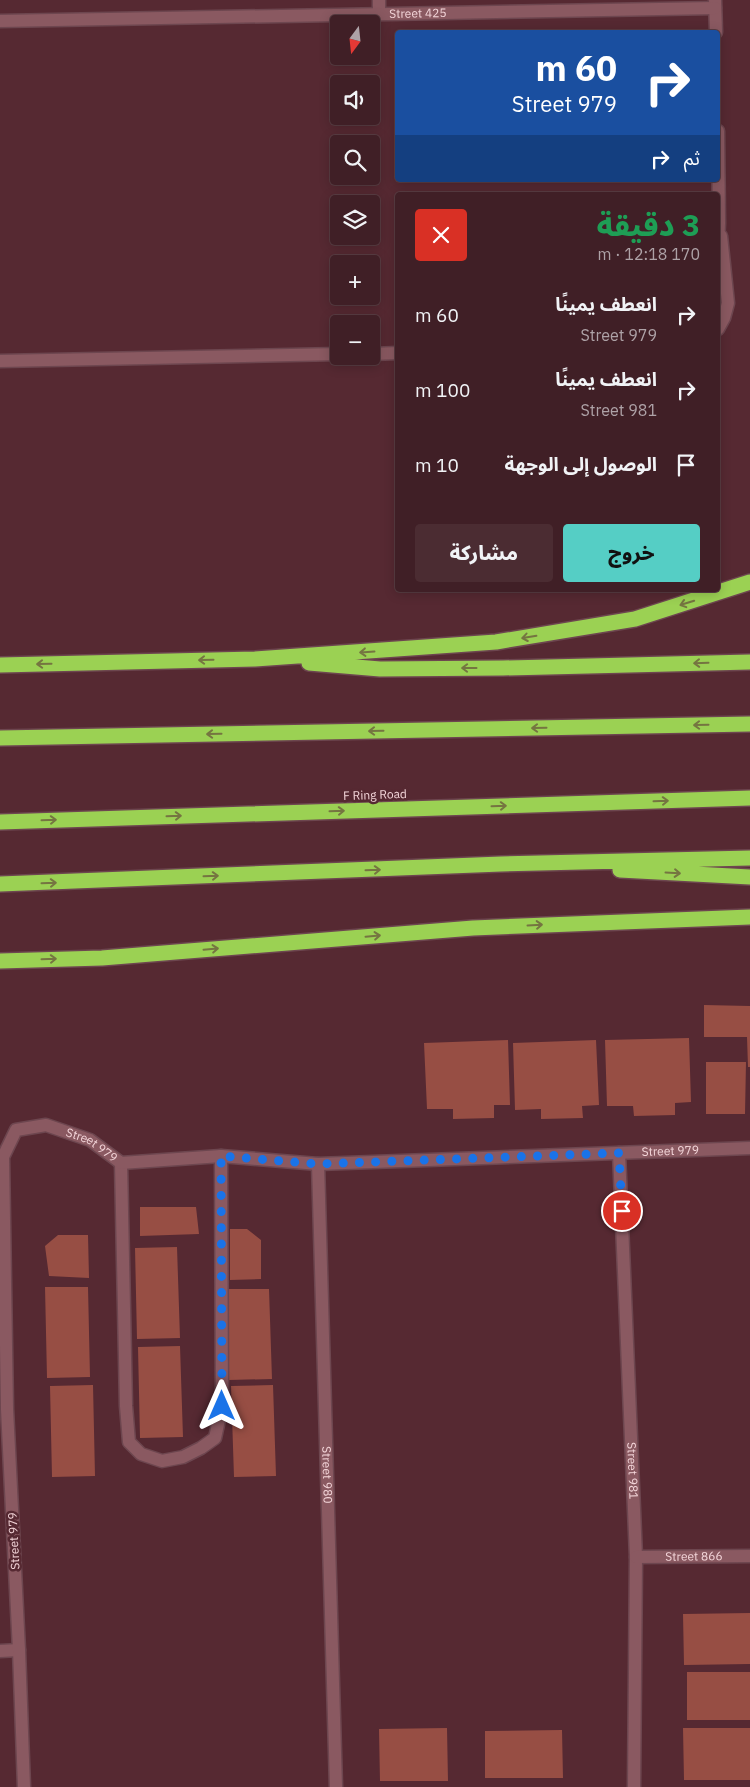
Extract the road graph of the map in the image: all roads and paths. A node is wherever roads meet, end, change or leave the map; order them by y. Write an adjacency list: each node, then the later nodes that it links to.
1 (379, 0): 3 (street)
2 (715, 4): 3 (street, Street 425); 5 (street)
3 (378, 13): 4 (street, Street 425)
4 (0, 21)
5 (716, 30)
6 (720, 232): 7 (street)
7 (720, 325)
8 (395, 353): 10 (street)
9 (330, 354): 11 (street)
10 (380, 354)
11 (0, 361)
12 (750, 582): 14 (highway, one-way to 14)
13 (719, 592): 15 (highway, one-way to 15)
14 (720, 592)
15 (255, 659): 16 (highway, one-way to 15); 17 (highway, one-way to 17)
16 (750, 662)
17 (0, 665)
18 (750, 724): 19 (highway, one-way to 19)
19 (0, 738)
20 (750, 798): 21 (highway, F Ring Road, one-way to 20)
21 (0, 822)
22 (750, 858): 23 (highway)
23 (502, 864): 24 (highway, one-way to 24); 25 (highway, one-way to 23)
24 (750, 877)
25 (0, 884)
26 (750, 917): 27 (highway, one-way to 26)
27 (0, 961)
28 (750, 1148): 29 (street, Street 979)
29 (619, 1153): 32 (street, Street 979); 35 (street, Street 981)
30 (221, 1156): 31 (street, Street 979); 31 (street); 32 (street, Street 979)
31 (121, 1163): 33 (street, Street 979)
32 (318, 1164): 39 (street, Street 980)
33 (4, 1409): 37 (street, Street 979)
34 (750, 1556): 35 (street, Street 866)
35 (636, 1557): 40 (street, Street 981)
36 (0, 1650): 37 (street)
37 (19, 1650): 38 (street, Street 979)
38 (24, 1787)
39 (336, 1787)
40 (634, 1787)

